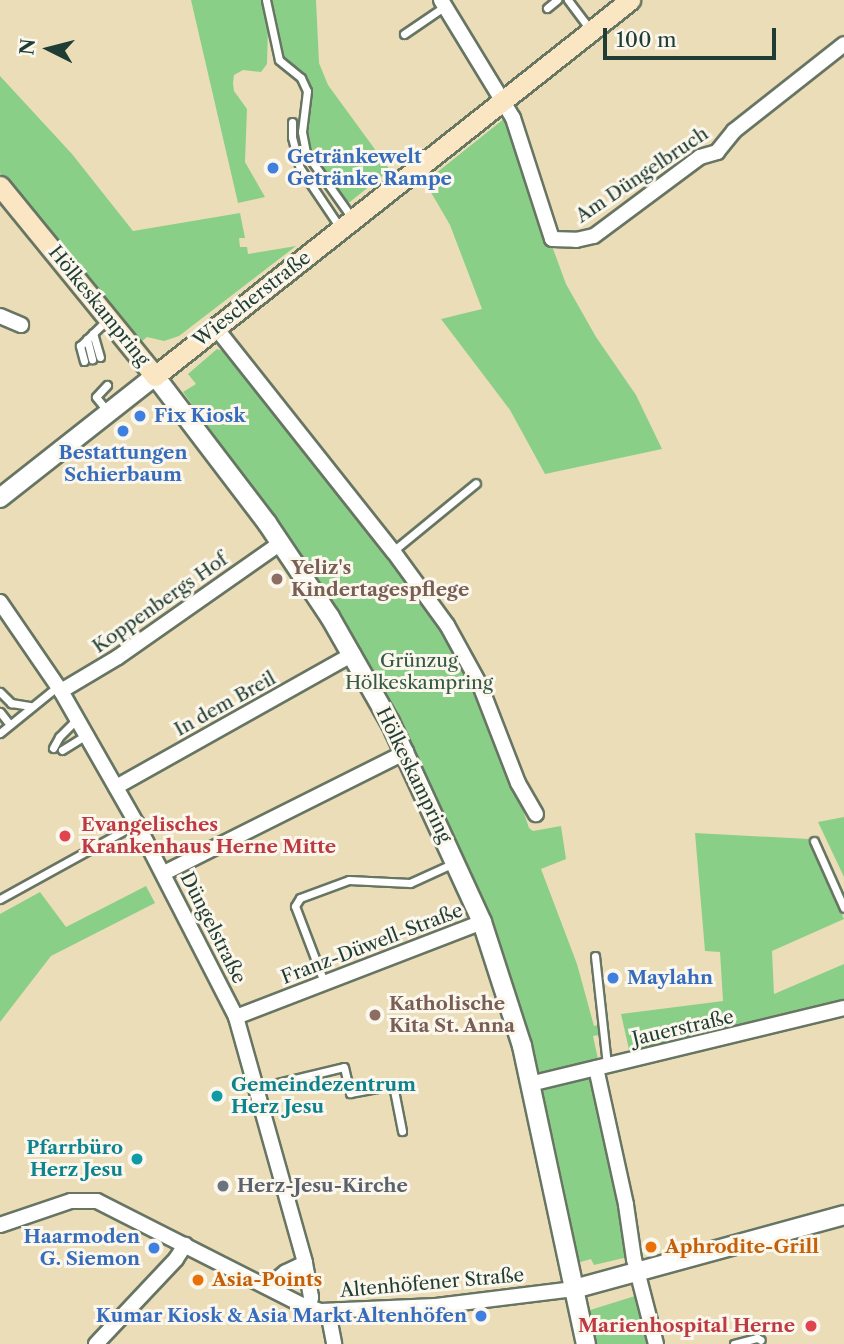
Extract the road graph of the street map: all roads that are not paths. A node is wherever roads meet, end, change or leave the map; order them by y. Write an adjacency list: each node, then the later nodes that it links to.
1 (266, 0): 13 (lane)
2 (557, 0): 6 (lane)
3 (568, 0): 7 (lane)
4 (630, 0): 7 (main road, Wiescherstraße)
5 (443, 3): 8 (lane); 10 (street)
6 (547, 8)
7 (592, 30): 10 (main road, Wiescherstraße)
8 (404, 34)
9 (844, 44): 10 (street, Am Düngelbruch)
10 (504, 101): 13 (main road, Wiescherstraße)
11 (292, 122): 13 (lane)
12 (0, 186): 15 (main road, Hölkeskampring)
13 (347, 225): 17 (main road, Wiescherstraße)
14 (0, 316): 16 (street)
15 (109, 317): 18 (lane); 19 (main road, Hölkeskampring)
16 (22, 325)
17 (216, 328): 19 (main road, Wiescherstraße); 25 (street)
18 (90, 336): 18 (lane)
19 (155, 376): 21 (street, Wiescherstraße); 24 (street, Hölkeskampring)
20 (99, 390): 21 (lane)
21 (109, 412): 23 (street, Wiescherstraße)
22 (476, 484): 25 (lane)
23 (1, 494)
24 (281, 543): 27 (street, Hölkeskampring); 28 (street, Koppenbergs Hof)
25 (393, 551): 38 (street)
26 (0, 602): 28 (street, Düngelstraße)
27 (353, 654): 36 (street, Hölkeskampring); 37 (street, In dem Breil)
28 (59, 689): 30 (lane); 32 (street, Düngelstraße)
29 (0, 692): 30 (lane)
30 (32, 706): 33 (lane)
31 (0, 712): 33 (lane)
32 (77, 719): 35 (street, Düngelstraße); 35 (lane)
33 (10, 725): 34 (lane)
34 (0, 733)
35 (86, 734): 37 (street, Düngelstraße)
36 (406, 752): 41 (street, Hölkeskampring); 42 (street)
37 (116, 787): 39 (street, Düngelstraße)
38 (536, 814)
39 (137, 824): 42 (street, Düngelstraße); 43 (lane)
40 (814, 841): 44 (lane)
41 (456, 862): 45 (street, Hölkeskampring); 47 (lane)
42 (163, 873): 49 (street, Düngelstraße)
43 (0, 899)
44 (844, 908)
45 (482, 922): 47 (street, Franz-Düwell-Straße); 51 (street, Hölkeskampring)
46 (595, 956): 50 (lane)
47 (324, 982): 49 (street, Franz-Düwell-Straße)
48 (844, 1008): 50 (street, Jauerstraße)
49 (236, 1017): 52 (street, Düngelstraße)
50 (602, 1066): 51 (street, Jauerstraße); 58 (street)
51 (530, 1084): 60 (street, Hölkeskampring)
52 (257, 1088): 53 (lane); 57 (street, Düngelstraße)
53 (402, 1131)
54 (844, 1215): 58 (street, Altenhöfener Straße)
55 (0, 1224): 56 (street, Altenhöfener Straße)
56 (185, 1245): 59 (street, Altenhöfener Straße); 64 (street)
57 (305, 1263): 59 (street); 61 (street, Düngelstraße)
58 (637, 1273): 60 (street, Altenhöfener Straße); 67 (street)
59 (268, 1287): 61 (street, Altenhöfener Straße)
60 (573, 1289): 62 (street, Altenhöfener Straße); 66 (street, Hölkeskampring)
61 (309, 1308): 62 (street, Altenhöfener Straße)
62 (328, 1312): 65 (street)
63 (761, 1340): 68 (lane)
64 (96, 1344)
65 (334, 1344)
66 (586, 1344)
67 (656, 1344)
68 (734, 1344)

